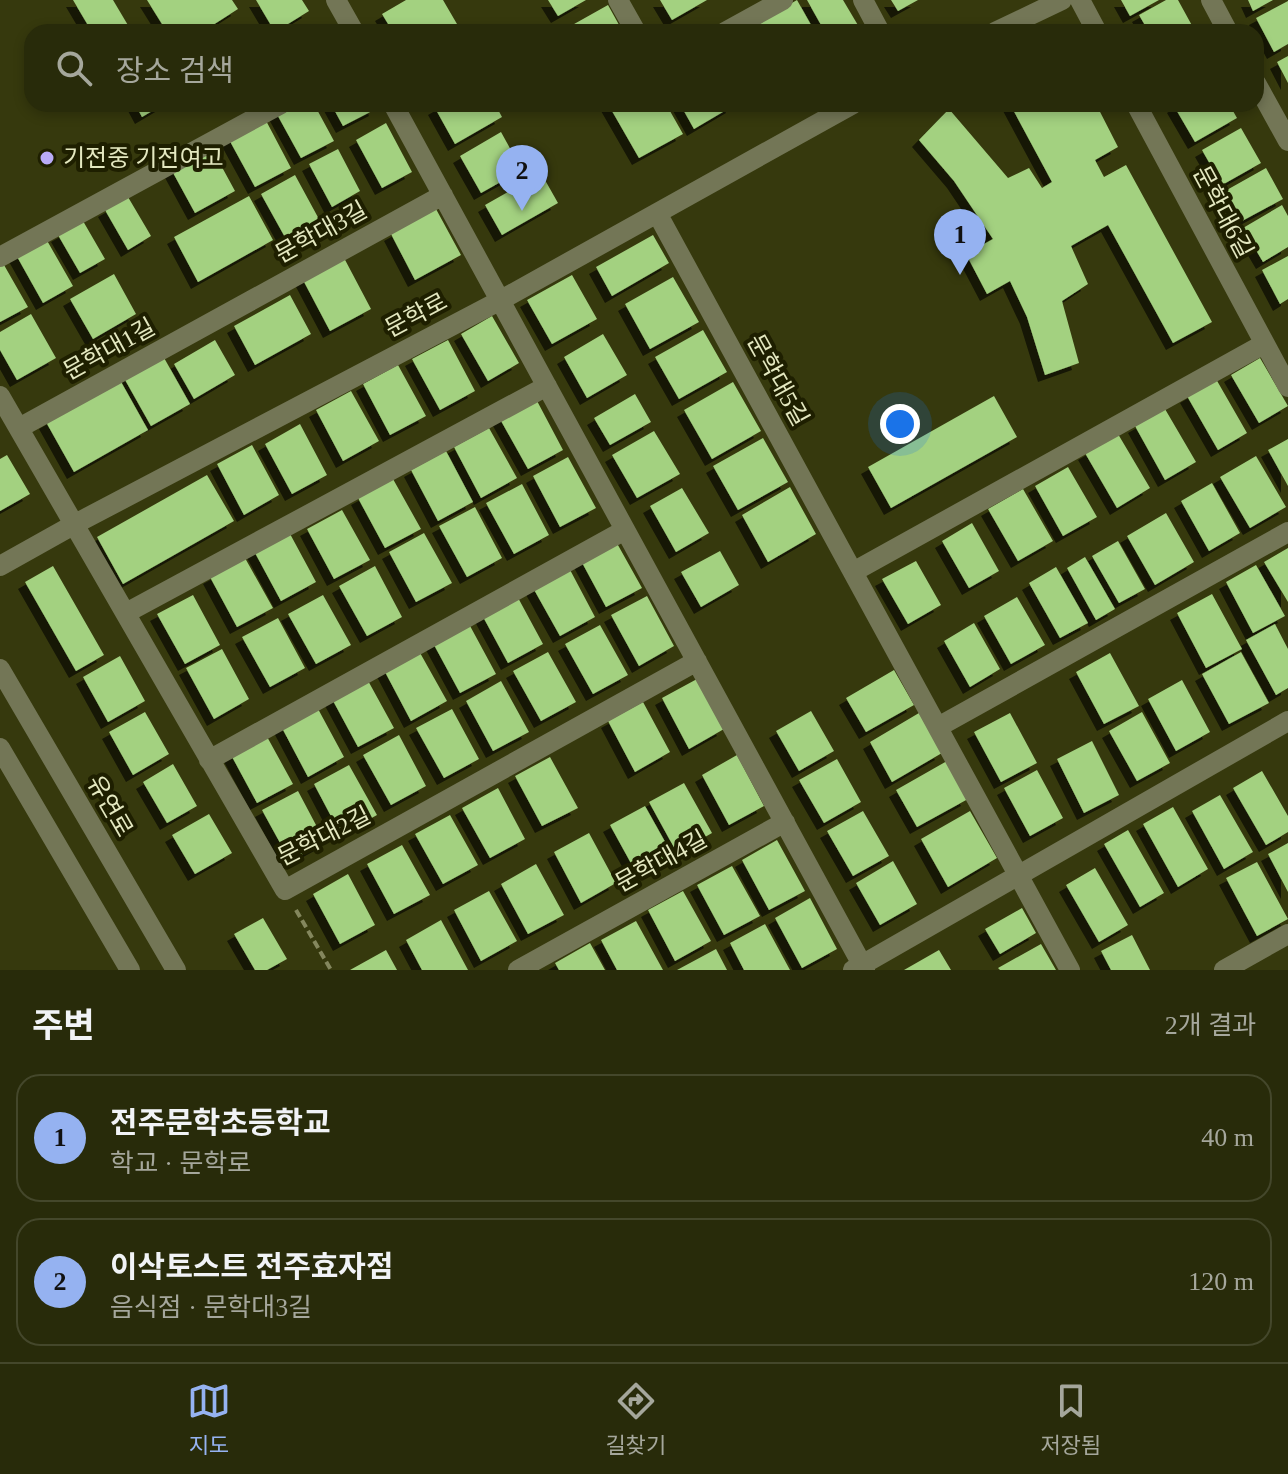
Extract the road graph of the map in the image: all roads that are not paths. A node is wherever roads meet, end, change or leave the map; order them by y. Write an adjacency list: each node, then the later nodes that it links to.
1 (336, 0): 8 (street)
2 (618, 0): 9 (street)
3 (783, 0): 10 (street)
4 (863, 0): 11 (street)
5 (1062, 0): 12 (street)
6 (1080, 0): 13 (street)
7 (1211, 0): 14 (street)
8 (350, 24)
9 (632, 24)
10 (740, 24)
11 (876, 24)
12 (1012, 24)
13 (1093, 24)
14 (1224, 24)
15 (1264, 98): 20 (street)
16 (266, 112): 23 (street)
17 (397, 112): 21 (street)
18 (839, 112): 22 (street, 문학로)
19 (1140, 112): 26 (street, 문학대6길)
20 (1288, 141)
21 (443, 195): 24 (street); 25 (street, 문학대3길)
22 (657, 213): 24 (street, 문학로); 35 (street, 문학대5길)
23 (0, 257)
24 (501, 300): 27 (street); 31 (street, 문학로)
25 (225, 315): 30 (street, 문학대1길)
26 (1264, 344): 28 (street, 문학대6길); 35 (street)
27 (547, 386): 32 (street); 36 (street)
28 (1288, 387)
29 (0, 396): 30 (street)
30 (19, 428): 31 (street)
31 (75, 524): 34 (street, 문학로); 36 (street, 문학대2길)
32 (625, 530): 37 (street); 42 (street)
33 (1288, 532): 40 (street)
34 (0, 566)
35 (853, 572): 40 (street, 문학대5길)
36 (126, 613): 42 (street, 문학대2길)
37 (697, 661): 42 (street, 문학대2길); 43 (street)
38 (0, 669): 48 (street, 유연로)
39 (1288, 721): 44 (street)
40 (938, 727): 44 (street, 문학대5길)
41 (0, 748): 47 (street)
42 (209, 760)
43 (785, 822): 46 (street); 49 (street, 문학대4길)
44 (1019, 877): 46 (street); 50 (street, 문학대5길)
45 (1288, 934): 51 (street)
46 (860, 968)
47 (130, 970)
48 (176, 970)
49 (518, 970)
50 (1070, 970)
51 (1224, 970)

